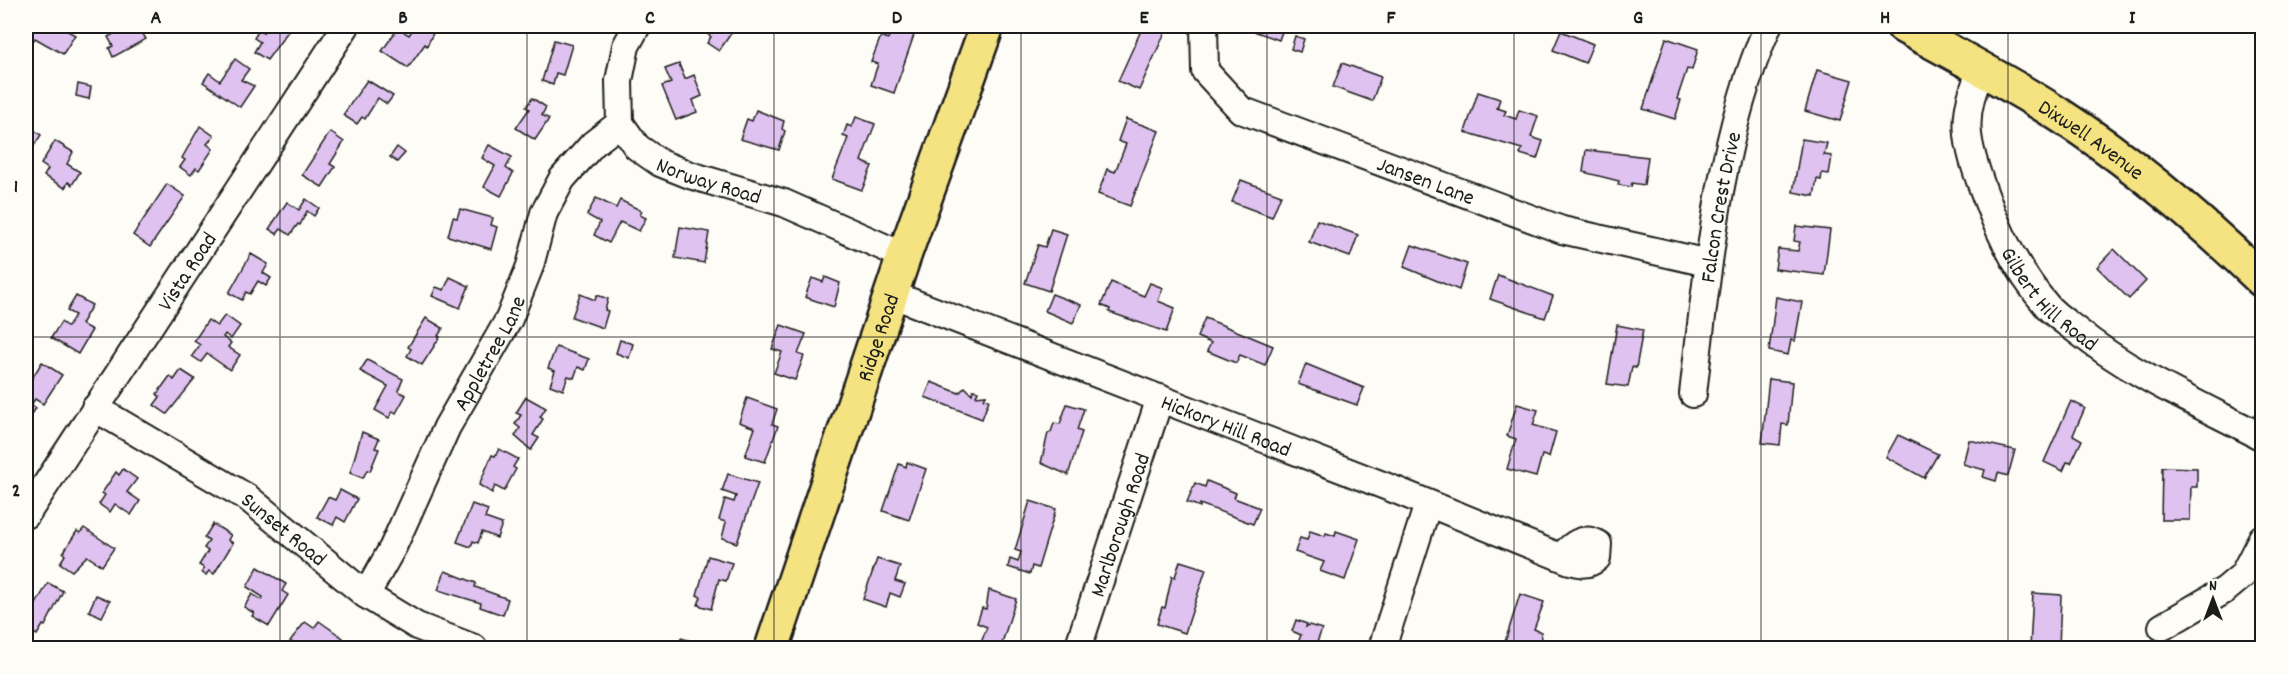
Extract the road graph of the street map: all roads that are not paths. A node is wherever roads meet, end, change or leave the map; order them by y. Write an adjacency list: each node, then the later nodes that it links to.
1 (346, 26): 15 (street, Vista Road)
2 (637, 26): 8 (street)
3 (987, 26): 9 (main road, Ridge Road)
4 (1204, 26): 10 (street, Jansen Lane)
5 (1768, 26): 10 (street, Falcon Crest Drive)
6 (1903, 26): 7 (main road, Dixwell Avenue)
7 (1982, 69): 11 (main road, Dixwell Avenue); 16 (street, Gilbert Hill Road)
8 (620, 123): 9 (street, Norway Road); 21 (street, Appletree Lane)
9 (904, 256): 12 (main road, Ridge Road)
10 (1708, 263): 13 (street, Falcon Crest Drive)
11 (2262, 280)
12 (891, 294): 14 (street, Hickory Hill Road); 24 (main road, Ridge Road)
13 (1693, 394)
14 (1160, 398): 17 (street, Hickory Hill Road); 25 (street, Marlborough Road)
15 (95, 408): 18 (street, Vista Road); 21 (street, Sunset Road)
16 (2262, 437)
17 (1428, 504): 20 (street, Hickory Hill Road); 26 (street)
18 (26, 515)
19 (2262, 538): 22 (street)
20 (1562, 556)
21 (366, 595): 23 (street, Sunset Road)
22 (2162, 627)
23 (474, 648)
24 (772, 648)
25 (1078, 648)
26 (1382, 648)

